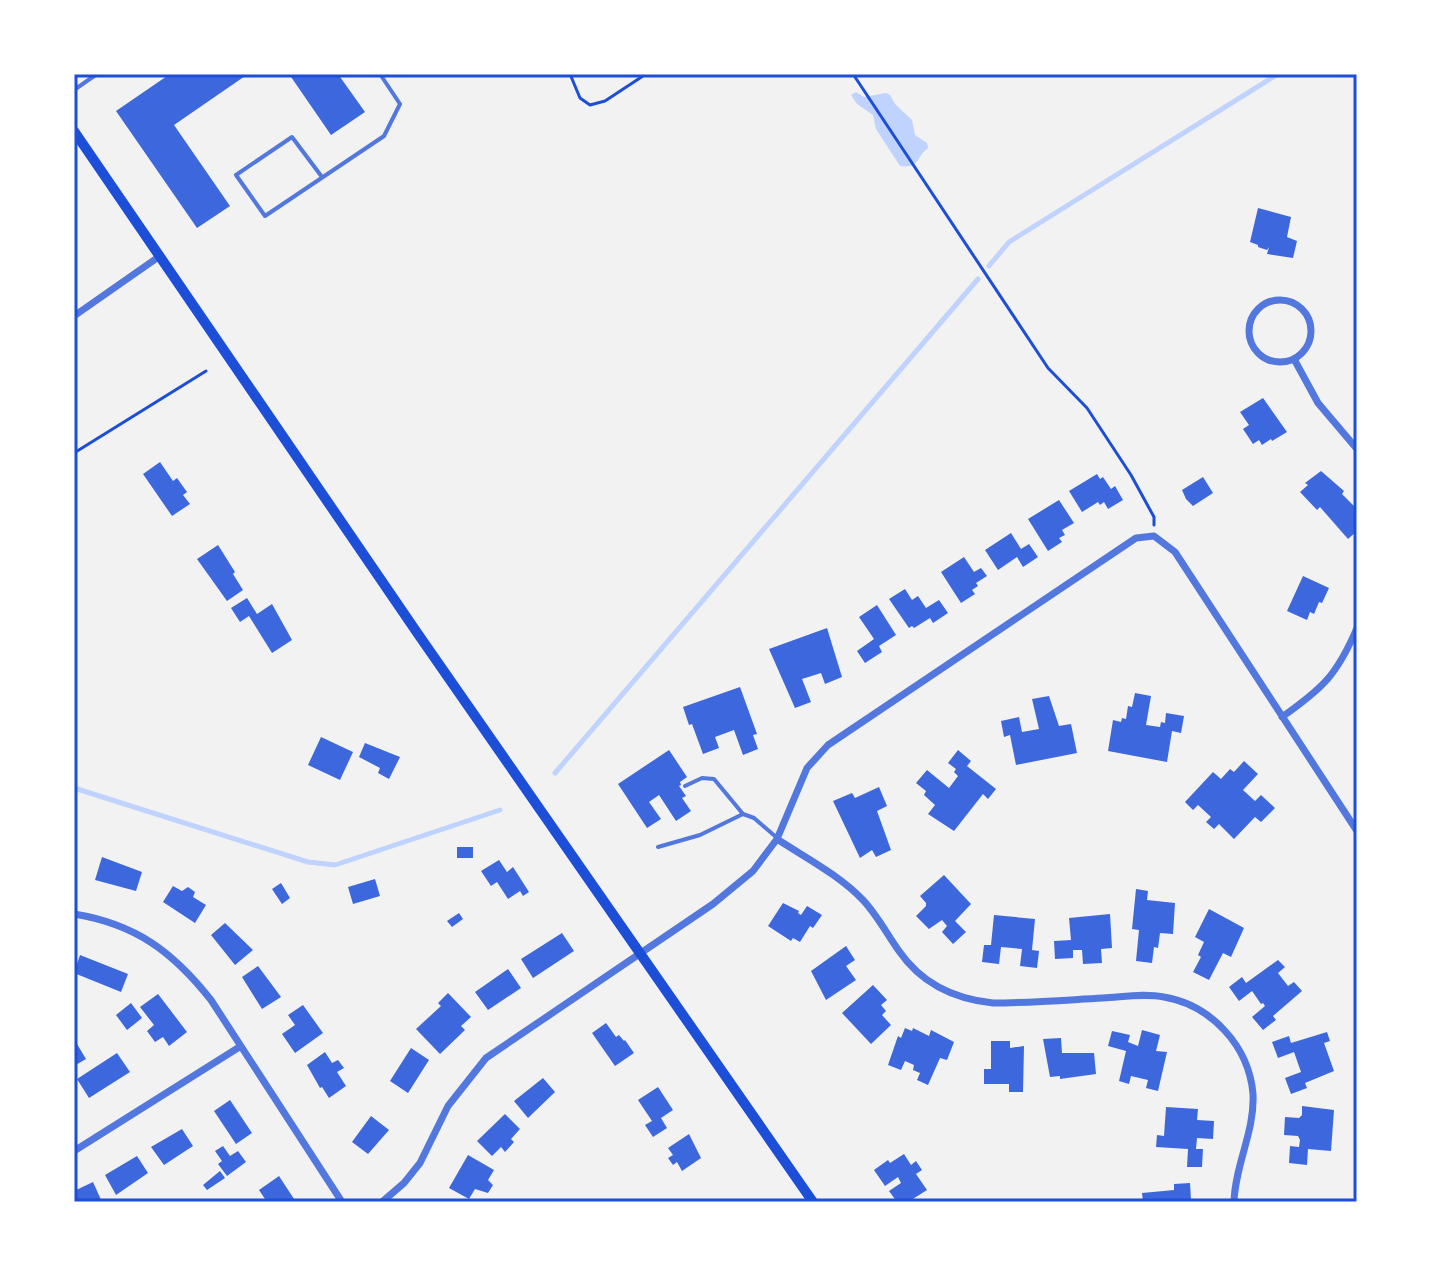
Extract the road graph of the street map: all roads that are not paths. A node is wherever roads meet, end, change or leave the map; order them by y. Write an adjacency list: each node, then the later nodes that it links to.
1 (97, 74): 3 (lane)
2 (380, 74): 5 (lane)
3 (74, 90)
4 (74, 131): 6 (main road)
5 (322, 177): 5 (lane)
6 (160, 256): 7 (street); 18 (main road)
7 (74, 316)
8 (1294, 359): 8 (street); 9 (street)
9 (1357, 449)
10 (1357, 628): 11 (street)
11 (1282, 717): 14 (street); 15 (street)
12 (685, 786): 13 (lane)
13 (743, 814): 15 (lane); 16 (lane)
14 (1357, 831)
15 (777, 839): 18 (street); 24 (street)
16 (658, 847)
17 (74, 914): 19 (street)
18 (641, 954): 22 (street); 23 (main road)
19 (241, 1046): 20 (street); 21 (street)
20 (74, 1151)
21 (342, 1202)
22 (382, 1202)
23 (813, 1202)
24 (1234, 1202)

